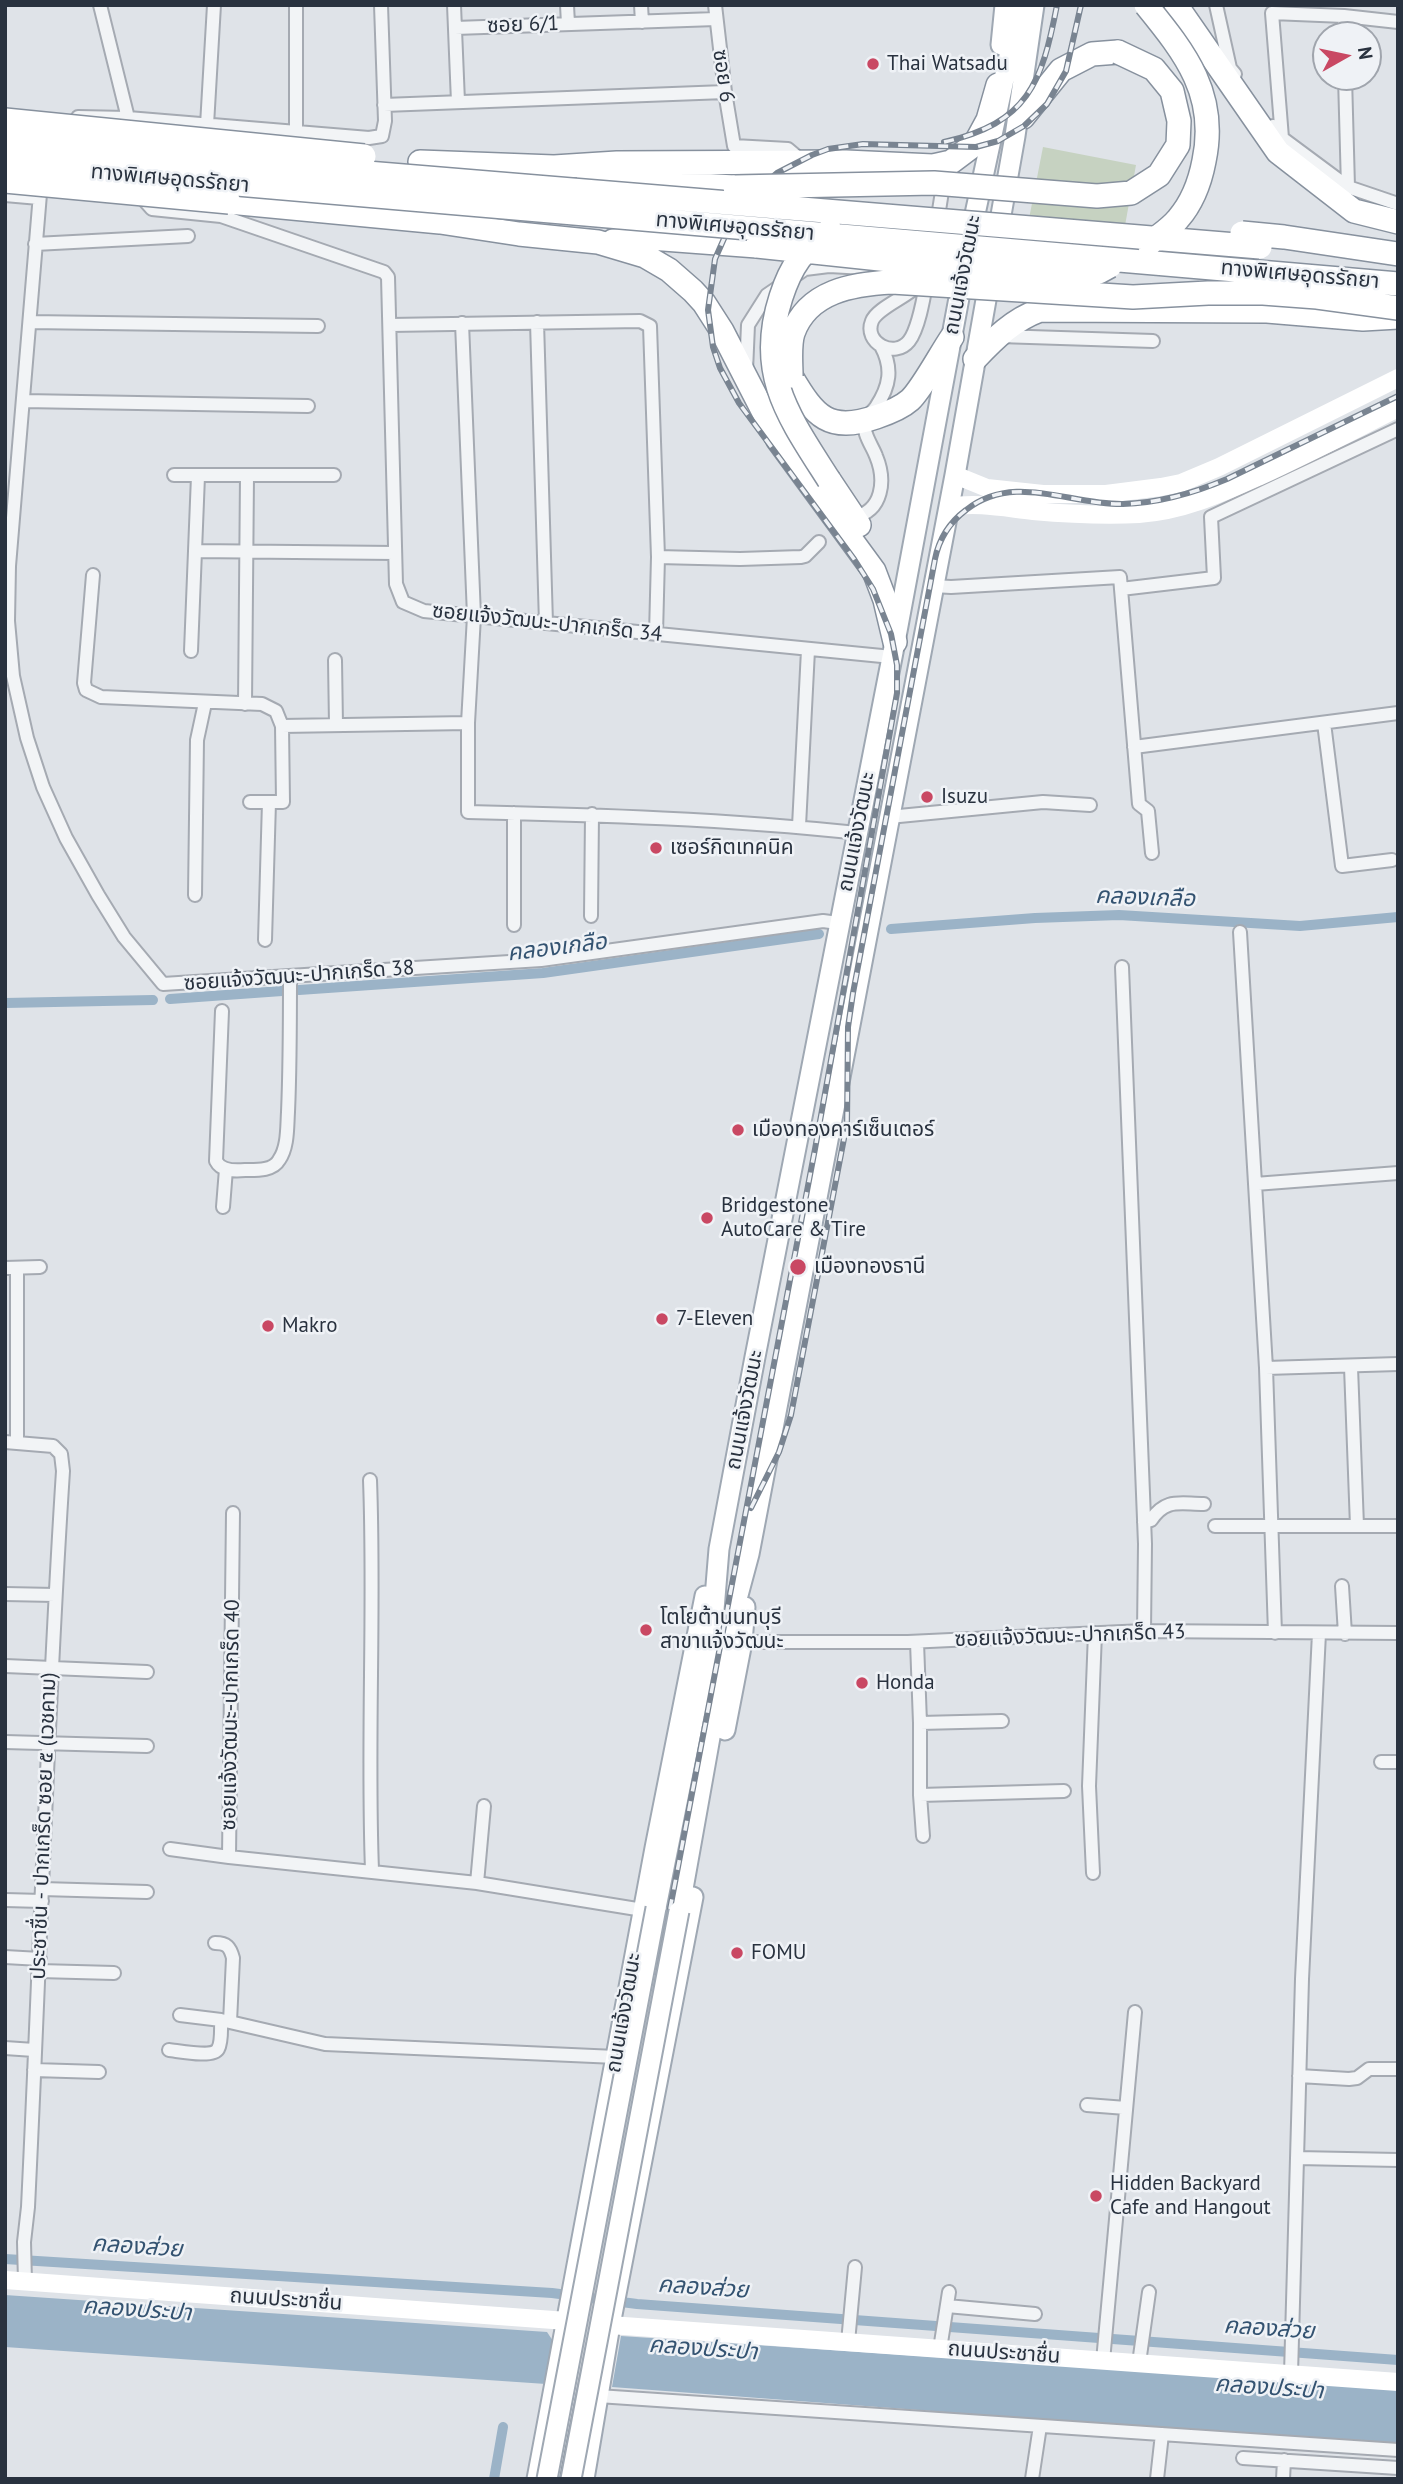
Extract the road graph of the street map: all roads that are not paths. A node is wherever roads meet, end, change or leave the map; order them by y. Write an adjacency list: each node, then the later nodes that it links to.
1 (100, 5): 29 (street)
2 (214, 5): 32 (street)
3 (296, 5): 36 (street)
4 (381, 5): 27 (street)
5 (454, 5): 22 (street)
6 (567, 5): 21 (street)
7 (641, 5): 19 (street)
8 (715, 5): 17 (street, ซอย 6)
9 (1005, 5): 23 (main road, ถนนแจ้งวัฒนะ)
10 (1020, 5): 28 (main road, ถนนแจ้งวัฒนะ)
11 (1034, 5): 33 (main road, ถนนแจ้งวัฒนะ)
12 (1045, 5): 33 (main road, ถนนแจ้งวัฒนะ)
13 (1146, 5): 63 (highway, bridge)
14 (1176, 5): 58 (highway)
15 (1216, 5): 37 (street)
16 (1344, 16): 18 (street); 20 (street); 37 (street)
17 (716, 19): 19 (street, ซอย 6/1); 25 (street, ซอย 6)
18 (1344, 21)
19 (642, 22): 21 (street, ซอย 6/1)
20 (1398, 22)
21 (568, 24): 22 (street, ซอย 6/1)
22 (455, 28): 26 (street)
23 (998, 85): 28 (main road, ถนนแจ้งวัฒนะ); 46 (highway)
24 (1345, 91): 52 (street)
25 (725, 92): 26 (street); 43 (street, ซอย 6)
26 (458, 102): 27 (street)
27 (384, 105): 36 (street)
28 (996, 116): 59 (main road, ถนนแจ้งวัฒนะ)
29 (128, 118): 31 (street); 35 (street)
30 (5, 120): 45 (highway, bridge)
31 (153, 120): 32 (street); 42 (street)
32 (207, 125): 36 (street)
33 (1019, 127): 50 (highway, bridge); 79 (main road, ถนนแจ้งวัฒนะ)
34 (5, 128): 35 (street)
35 (47, 132): 40 (street, ซอยแจ้งวัฒนะ-ปากเกร็ด 38)
36 (296, 132)
37 (1282, 138): 52 (street)
38 (5, 143): 41 (highway, bridge)
39 (5, 149): 40 (street)
40 (44, 152): 41 (street); 54 (street, ซอยแจ้งวัฒนะ-ปากเกร็ด 38)
41 (74, 158): 42 (street); 44 (highway, bridge); 51 (street); 65 (highway, ทางพิเศษอุดรรัถยา, bridge); 67 (highway, ทางพิเศษอุดรรัถยา, bridge)
42 (148, 159): 47 (street); 51 (street)
43 (803, 162): 45 (highway); 46 (highway)
44 (5, 164)
45 (554, 166): 48 (highway)
46 (933, 166): 60 (street)
47 (517, 178): 48 (street); 57 (street)
48 (609, 178): 50 (highway)
49 (5, 181): 61 (highway, bridge)
50 (636, 182): 56 (street)
51 (145, 187): 57 (street); 73 (street, ซอยแจ้งวัฒนะ-ปากเกร็ด 34)
52 (1348, 187): 55 (street)
53 (5, 195): 54 (street)
54 (39, 198): 64 (street, ซอยแจ้งวัฒนะ-ปากเกร็ด 38)
55 (1398, 204)
56 (716, 209): 60 (street); 63 (street)
57 (499, 220): 61 (street)
58 (1398, 222)
59 (972, 228): 60 (street); 76 (main road, ถนนแจ้งวัฒนะ)
60 (929, 230): 66 (street); 81 (street)
61 (519, 234): 63 (highway)
62 (188, 236): 64 (street)
63 (598, 242): 81 (highway)
64 (35, 244): 70 (street, ซอยแจ้งวัฒนะ-ปากเกร็ด 38)
65 (1398, 255): 96 (highway, bridge)
66 (928, 270): 78 (street); 78 (street)
67 (1398, 284)
68 (1398, 309): 85 (highway, bridge)
69 (1398, 317): 75 (highway)
70 (30, 322): 74 (street); 82 (street, ซอยแจ้งวัฒนะ-ปากเกร็ด 38)
71 (537, 322): 72 (street); 101 (street); 108 (street)
72 (462, 323): 73 (street); 107 (street)
73 (390, 325): 100 (street, ซอยแจ้งวัฒนะ-ปากเกร็ด 34)
74 (317, 326)
75 (997, 336): 77 (street); 79 (highway)
76 (952, 337): 85 (highway); 110 (main road, ถนนแจ้งวัฒนะ)
77 (1153, 341)
78 (881, 346): 85 (street)
79 (975, 359): 90 (main road, ถนนแจ้งวัฒนะ)
80 (1398, 378): 93 (main road)
81 (746, 379): 103 (highway)
82 (24, 401): 83 (street); 87 (street, ซอยแจ้งวัฒนะ-ปากเกร็ด 38)
83 (307, 406)
84 (1398, 408): 95 (main road)
85 (865, 421): 96 (street)
86 (1398, 429): 106 (street)
87 (12, 460): 102 (street, ซอยแจ้งวัฒนะ-ปากเกร็ด 38)
88 (174, 475): 91 (street)
89 (334, 475): 92 (street)
90 (955, 475): 93 (main road); 94 (main road, ถนนแจ้งวัฒนะ)
91 (198, 476): 92 (street); 98 (street)
92 (247, 476): 99 (street)
93 (1142, 490): 95 (main road)
94 (949, 507): 95 (main road); 105 (main road, ถนนแจ้งวัฒนะ)
95 (1146, 513)
96 (854, 517): 103 (highway)
97 (819, 542): 101 (street)
98 (195, 551): 99 (street); 112 (street)
99 (247, 553): 100 (street); 115 (street)
100 (395, 553): 107 (street, ซอยแจ้งวัฒนะ-ปากเกร็ด 34)
101 (658, 557): 109 (street)
102 (7, 566): 139 (street, ซอยแจ้งวัฒนะ-ปากเกร็ด 38)
103 (874, 571): 110 (highway)
104 (93, 575): 114 (street)
105 (933, 586): 106 (street); 127 (main road, ถนนแจ้งวัฒนะ)
106 (1121, 589): 121 (street)
107 (474, 617): 108 (street, ซอยแจ้งวัฒนะ-ปากเกร็ด 34); 117 (street)
108 (546, 624): 109 (street, ซอยแจ้งวัฒนะ-ปากเกร็ด 34)
109 (656, 634): 111 (street, ซอยแจ้งวัฒนะ-ปากเกร็ด 34)
110 (893, 649): 111 (street, ซอยแจ้งวัฒนะ-ปากเกร็ด 34); 129 (main road, ถนนแจ้งวัฒนะ)
111 (808, 650): 128 (street)
112 (191, 651)
113 (335, 660): 119 (street)
114 (205, 703): 115 (street); 132 (street)
115 (245, 704): 120 (street)
116 (1398, 713): 118 (street)
117 (468, 723): 119 (street); 125 (street)
118 (1324, 723): 121 (street); 131 (street)
119 (336, 725): 120 (street)
120 (282, 726): 123 (street)
121 (1134, 747): 130 (street)
122 (250, 802): 123 (street)
123 (269, 802): 137 (street)
124 (1090, 805): 127 (street)
125 (514, 813): 126 (street); 135 (street)
126 (592, 814): 128 (street); 133 (street)
127 (890, 817): 159 (main road, ถนนแจ้งวัฒนะ)
128 (799, 826): 129 (street)
129 (857, 833): 134 (main road, ถนนแจ้งวัฒนะ)
130 (1152, 853)
131 (1392, 860)
132 (195, 895)
133 (591, 916)
134 (838, 923): 139 (street, ซอยแจ้งวัฒนะ-ปากเกร็ด 38); 193 (main road, ถนนแจ้งวัฒนะ)
135 (513, 925)
136 (1240, 932): 143 (street)
137 (265, 940)
138 (1122, 967): 154 (street)
139 (290, 976): 141 (street)
140 (222, 1011): 141 (street)
141 (226, 1169): 144 (street)
142 (1398, 1173): 143 (street)
143 (1255, 1184): 149 (street)
144 (223, 1207)
145 (40, 1267): 146 (street)
146 (11, 1268): 150 (street)
147 (1398, 1364): 148 (street)
148 (1351, 1367): 149 (street); 157 (street)
149 (1266, 1368): 155 (street)
150 (11, 1443): 162 (street, ประชาชื่น - ปากเกร็ด ซอย ๕ (เวชคาม))
151 (370, 1480): 187 (street)
152 (1204, 1504): 154 (street)
153 (233, 1513): 186 (street, ซอยแจ้งวัฒนะ-ปากเกร็ด 40)
154 (1144, 1522): 163 (street)
155 (1271, 1525): 156 (street); 157 (street); 165 (street)
156 (1215, 1526)
157 (1357, 1526): 158 (street)
158 (1398, 1526)
159 (749, 1554): 169 (main road, ถนนแจ้งวัฒนะ); 243 (main road, ถนนแจ้งวัฒนะ, bridge)
160 (1342, 1586): 168 (street)
161 (5, 1594): 162 (street)
162 (55, 1595): 172 (street, ประชาชื่น - ปากเกร็ด ซอย ๕ (เวชคาม))
163 (1144, 1631): 164 (street, ซอยแจ้งวัฒนะ-ปากเกร็ด 43); 165 (street, ซอยแจ้งวัฒนะ-ปากเกร็ด 43)
164 (1095, 1633): 170 (street, ซอยแจ้งวัฒนะ-ปากเกร็ด 43); 188 (street)
165 (1275, 1633): 166 (street, ซอยแจ้งวัฒนะ-ปากเกร็ด 43)
166 (1319, 1633): 168 (street, ซอยแจ้งวัฒนะ-ปากเกร็ด 43); 211 (street)
167 (1398, 1633): 168 (street, ซอยแจ้งวัฒนะ-ปากเกร็ด 43)
168 (1345, 1634)
169 (741, 1642): 170 (street, ซอยแจ้งวัฒนะ-ปากเกร็ด 43); 202 (main road, ถนนแจ้งวัฒนะ)
170 (917, 1642): 175 (street)
171 (5, 1666): 172 (street)
172 (50, 1668): 173 (street); 177 (street, ประชาชื่น - ปากเกร็ด ซอย ๕ (เวชคาม))
173 (147, 1672)
174 (1002, 1721): 175 (street)
175 (920, 1723): 182 (street)
176 (5, 1742): 177 (street)
177 (47, 1742): 178 (street); 191 (street, ประชาชื่น - ปากเกร็ด ซอย ๕ (เวชคาม))
178 (147, 1746)
179 (1381, 1762): 180 (street)
180 (1398, 1762)
181 (1064, 1791): 182 (street)
182 (920, 1795): 184 (street)
183 (484, 1806): 189 (street)
184 (923, 1836)
185 (170, 1849): 186 (street)
186 (229, 1857): 187 (street, ซอยแจ้งวัฒนะ-ปากเกร็ด 40)
187 (372, 1870): 189 (street, ซอยแจ้งวัฒนะ-ปากเกร็ด 40)
188 (1093, 1873)
189 (477, 1883): 193 (street, ซอยแจ้งวัฒนะ-ปากเกร็ด 40)
190 (146, 1892): 191 (street)
191 (42, 1895): 192 (street); 196 (street, ประชาชื่น - ปากเกร็ด ซอย ๕ (เวชคาม))
192 (5, 1900)
193 (650, 1909): 200 (main road, ถนนแจ้งวัฒนะ); 242 (main road, ถนนแจ้งวัฒนะ, bridge)
194 (215, 1942): 201 (street)
195 (5, 1957): 196 (street)
196 (39, 1965): 197 (street); 204 (street, ประชาชื่น - ปากเกร็ด ซอย ๕ (เวชคาม))
197 (114, 1973)
198 (1135, 2012): 213 (street)
199 (180, 2015): 201 (street)
200 (624, 2017): 202 (main road); 206 (main road, ถนนแจ้งวัฒนะ)
201 (226, 2021): 205 (street); 206 (street)
202 (668, 2028): 210 (main road, ถนนแจ้งวัฒนะ)
203 (5, 2048): 204 (street)
204 (34, 2050): 208 (street, ประชาชื่น - ปากเกร็ด ซอย ๕ (เวชคาม))
205 (169, 2050)
206 (616, 2061): 210 (main road); 216 (main road, ถนนแจ้งวัฒนะ)
207 (1398, 2069): 211 (street)
208 (34, 2070): 209 (street); 219 (street, ประชาชื่น - ปากเกร็ด ซอย ๕ (เวชคาม))
209 (99, 2072)
210 (660, 2072): 217 (main road, ถนนแจ้งวัฒนะ)
211 (1299, 2076): 214 (street)
212 (1087, 2105): 213 (street)
213 (1126, 2108): 229 (street)
214 (1297, 2158): 215 (street); 231 (street)
215 (1398, 2160)
216 (596, 2170): 217 (main road); 223 (main road, ถนนแจ้งวัฒนะ)
217 (639, 2179): 224 (main road, ถนนแจ้งวัฒนะ)
218 (855, 2267): 227 (street)
219 (25, 2278): 220 (main road, ถนนประชาชื่น); 223 (main road, ถนนประชาชื่น)
220 (5, 2280)
221 (949, 2292): 225 (street)
222 (1149, 2292): 230 (street)
223 (570, 2304): 241 (main road, ถนนแจ้งวัฒนะ)
224 (613, 2308): 227 (main road, ถนนประชาชื่น); 233 (main road, ถนนแจ้งวัฒนะ)
225 (946, 2311): 226 (street); 228 (street)
226 (1035, 2314)
227 (849, 2337): 228 (main road, ถนนประชาชื่น)
228 (941, 2343): 229 (main road, ถนนประชาชื่น)
229 (1104, 2355): 230 (main road, ถนนประชาชื่น)
230 (1140, 2358): 231 (main road, ถนนประชาชื่น)
231 (1291, 2369): 232 (main road, ถนนประชาชื่น)
232 (1398, 2382)
233 (598, 2396): 234 (street); 244 (main road, ถนนแจ้งวัฒนะ)
234 (1040, 2426): 235 (street); 245 (street)
235 (1162, 2434): 236 (street); 246 (street)
236 (1398, 2450)
237 (1243, 2458): 238 (street)
238 (1284, 2460): 239 (street); 247 (street)
239 (1361, 2465): 240 (street); 248 (street)
240 (1398, 2468)
241 (537, 2479)
242 (547, 2479)
243 (570, 2479)
244 (584, 2479)
245 (1032, 2479)
246 (1157, 2479)
247 (1283, 2479)
248 (1360, 2479)

